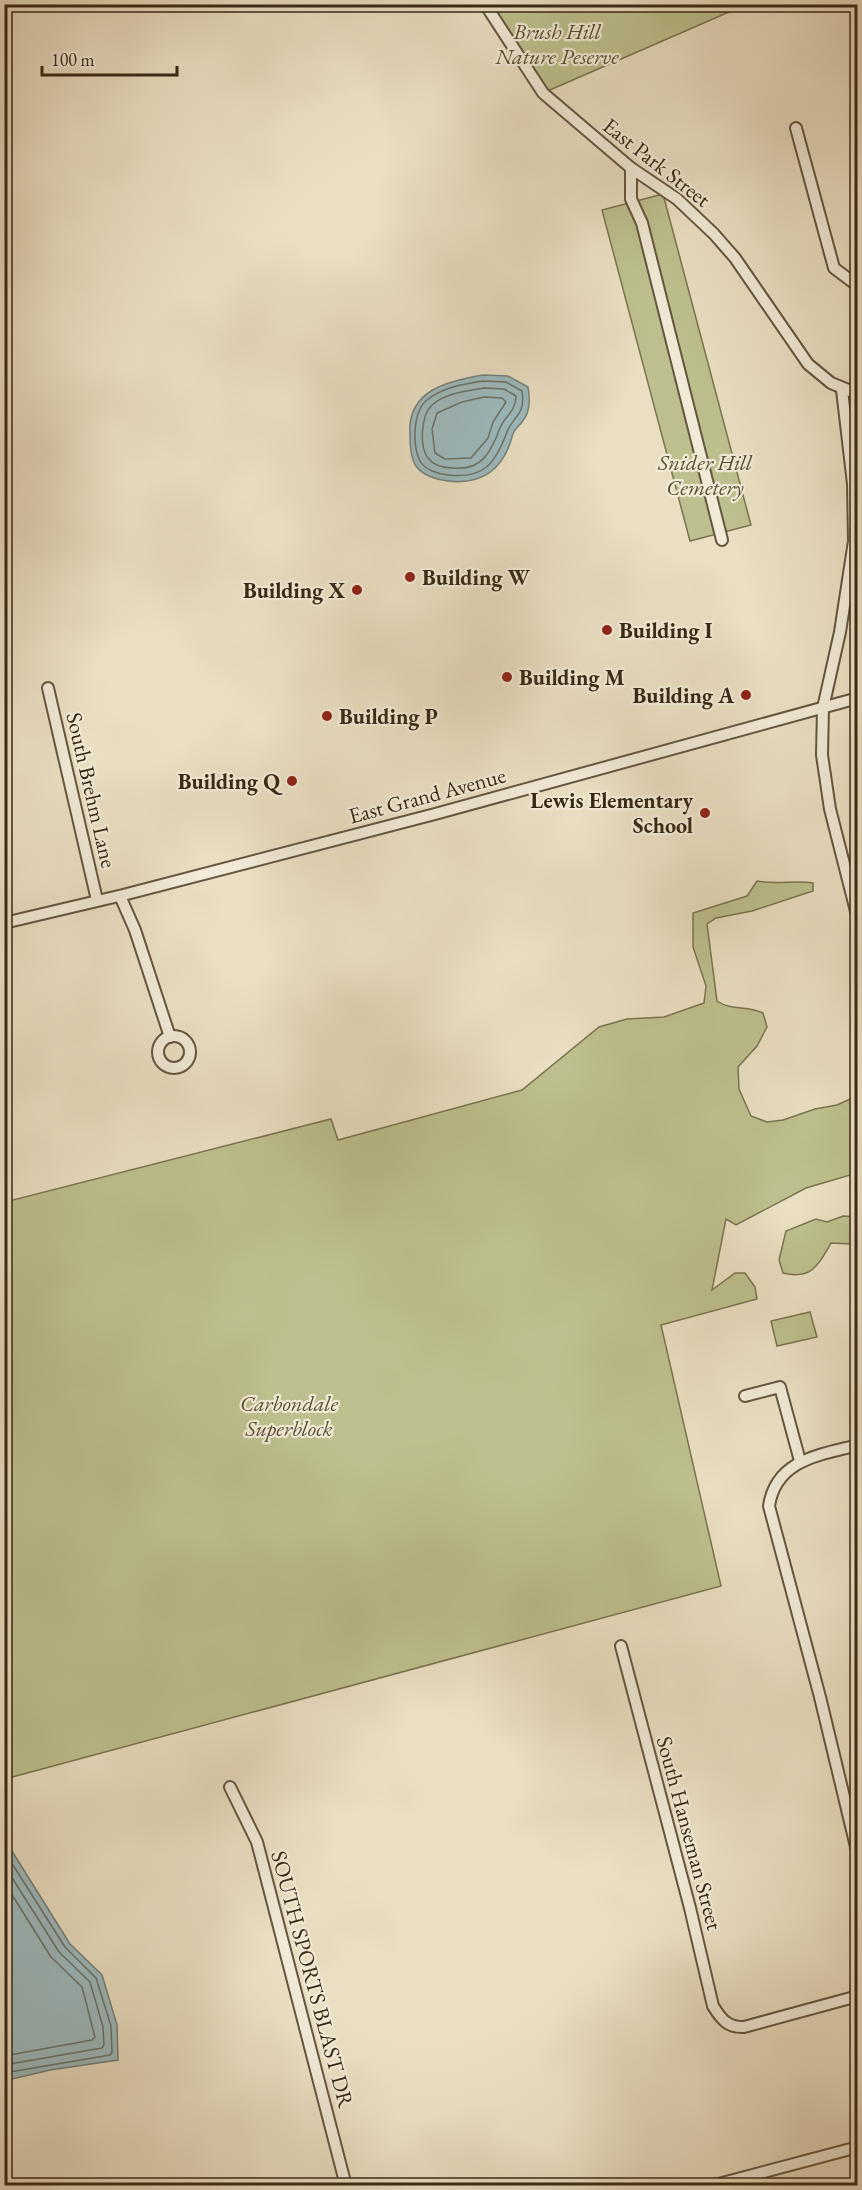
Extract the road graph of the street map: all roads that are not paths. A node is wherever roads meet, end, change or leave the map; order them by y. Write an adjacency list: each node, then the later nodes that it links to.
1 (485, 4): 3 (street, East Park Street)
2 (796, 128): 4 (street)
3 (630, 168): 5 (street, East Park Street); 7 (street)
4 (858, 286)
5 (842, 390): 6 (street, East Park Street); 10 (street)
6 (858, 394)
7 (722, 540)
8 (48, 688): 12 (street, South Brehm Lane)
9 (858, 698): 10 (street, East Grand Avenue)
10 (823, 708): 11 (street, East Grand Avenue); 13 (street)
11 (120, 896): 12 (street, East Grand Avenue); 15 (street)
12 (97, 900): 14 (street, East Grand Avenue)
13 (858, 918)
14 (4, 923)
15 (170, 1037)
16 (745, 1396): 18 (street)
17 (858, 1445): 18 (street)
18 (800, 1461): 21 (street)
19 (621, 1646): 22 (street, South Hanseman Street)
20 (230, 1787): 24 (street, SOUTH SPORTS BLAST DR)
21 (858, 1854)
22 (858, 1996)
23 (858, 2147): 25 (street)
24 (346, 2186)
25 (711, 2186)

